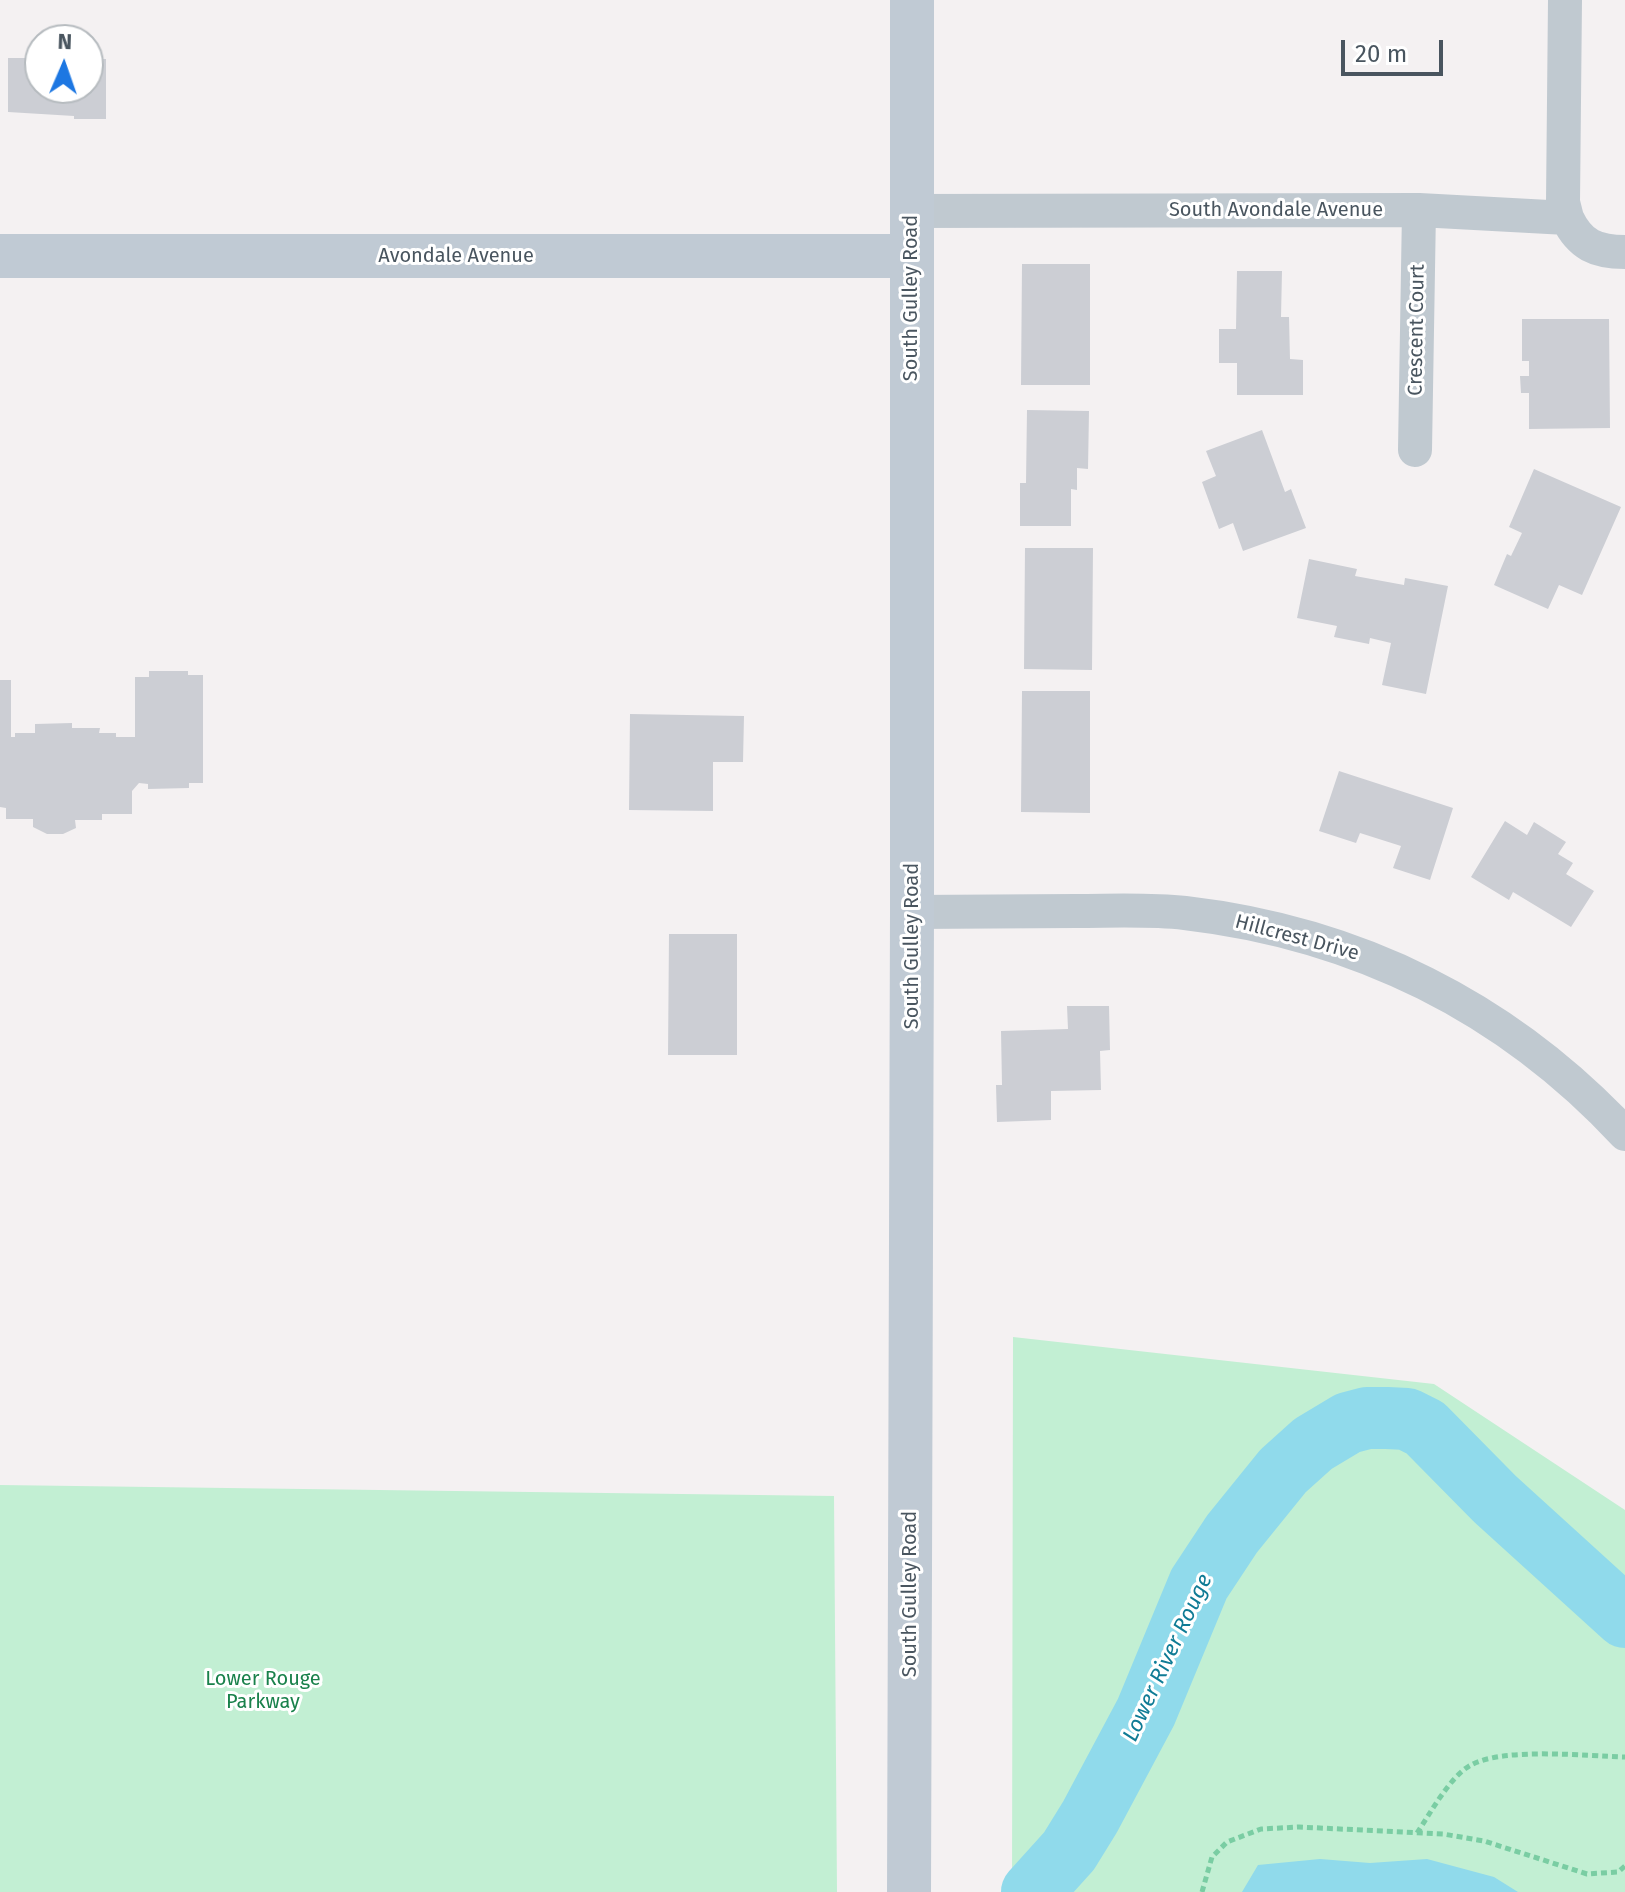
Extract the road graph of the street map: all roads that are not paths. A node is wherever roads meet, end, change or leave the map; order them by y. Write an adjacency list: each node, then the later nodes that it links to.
1 (912, 0): 4 (street, South Gulley Road)
2 (1565, 0): 5 (street)
3 (1419, 210): 4 (street, South Avondale Avenue); 5 (street, South Avondale Avenue); 9 (street, Crescent Court)
4 (911, 211): 8 (street, South Gulley Road)
5 (1567, 218): 6 (street)
6 (1625, 252)
7 (0, 256): 8 (street, Avondale Avenue)
8 (911, 256): 10 (street, South Gulley Road)
9 (1415, 450)
10 (912, 912): 11 (street, Hillcrest Drive); 12 (street, South Gulley Road)
11 (1625, 1134)
12 (909, 1892)

